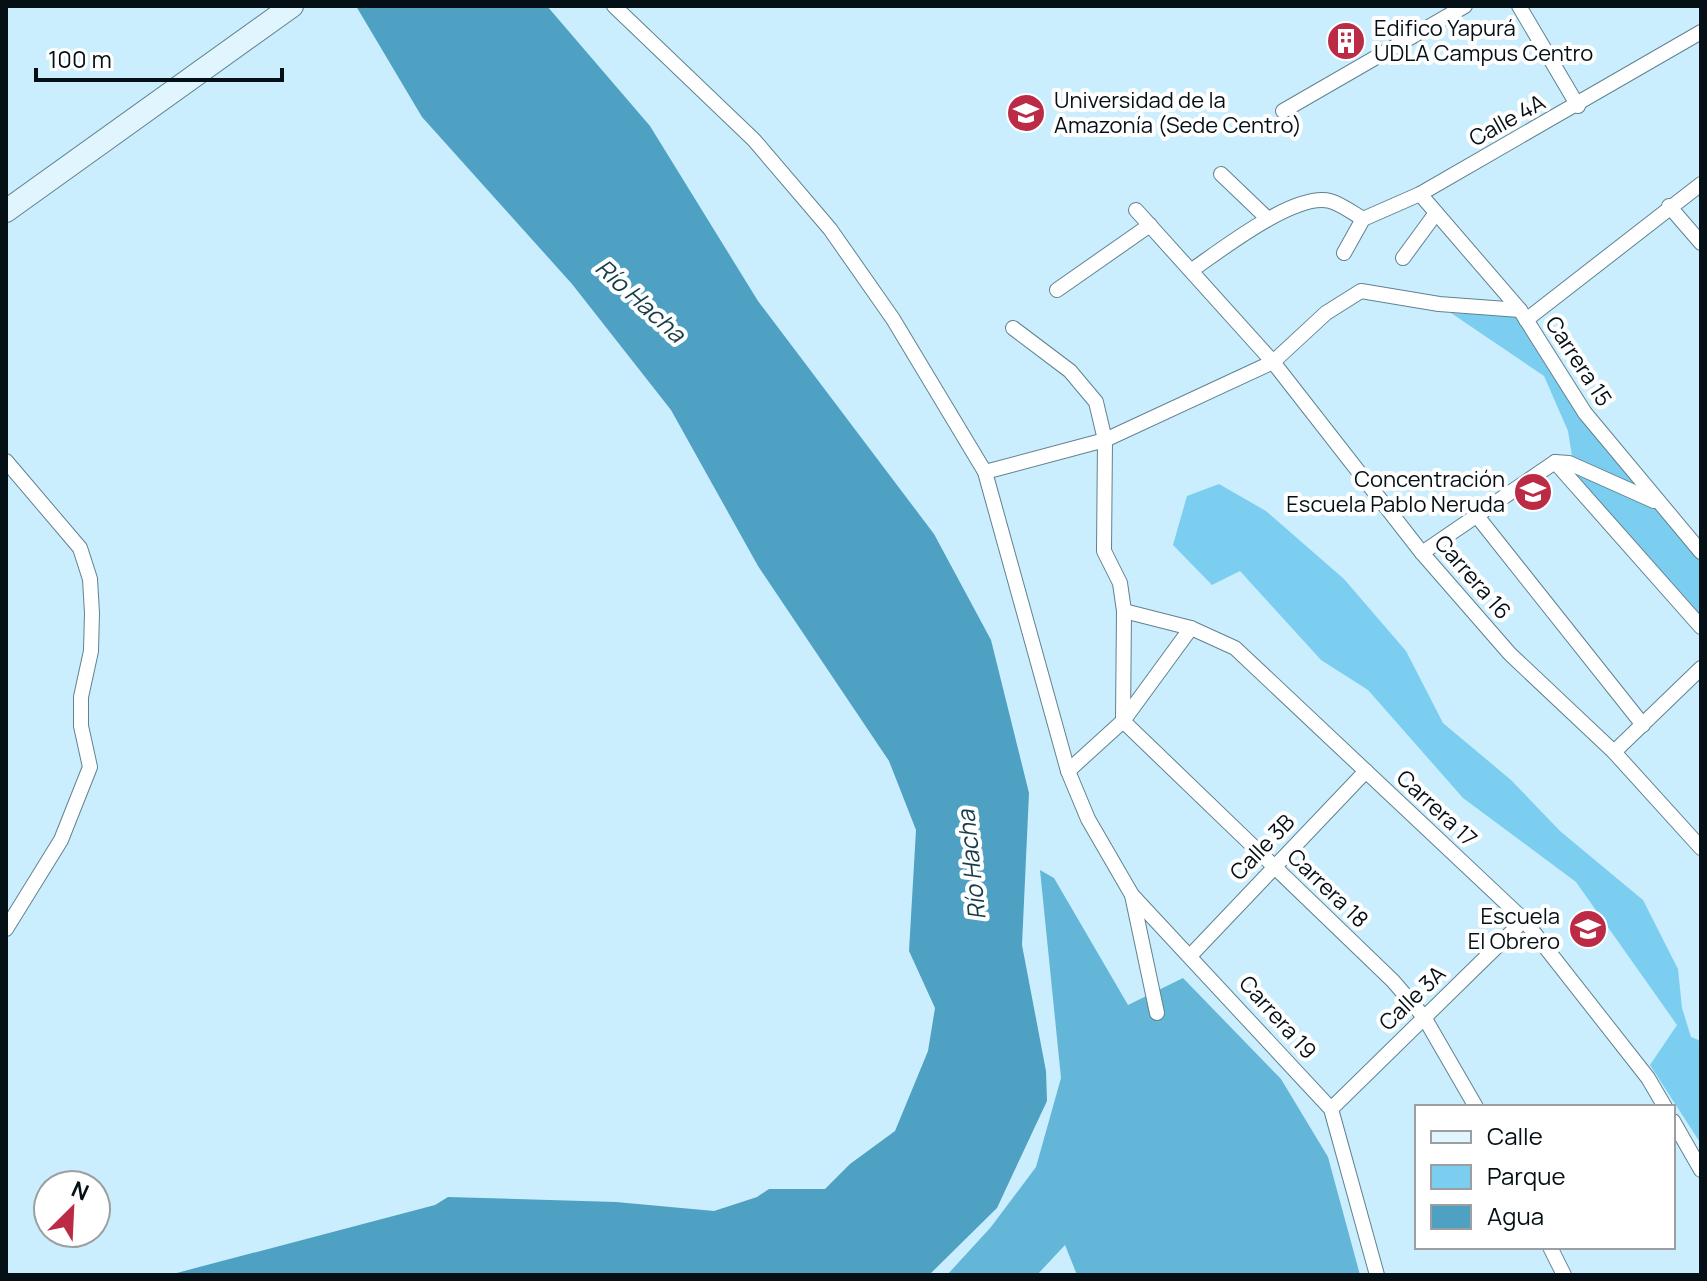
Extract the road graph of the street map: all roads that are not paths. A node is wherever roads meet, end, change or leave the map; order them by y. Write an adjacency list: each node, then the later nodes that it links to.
1 (292, 6): 13 (main road)
2 (614, 6): 29 (street, Carrera 19)
3 (1465, 6): 7 (street)
4 (1519, 6): 6 (street)
5 (1701, 32): 6 (street, Calle 4A)
6 (1578, 106): 10 (street, Calle 4A)
7 (1283, 111)
8 (1221, 174): 15 (street)
9 (1701, 184): 11 (street)
10 (1420, 194): 14 (street, Carrera 15); 16 (street, Calle 4A)
11 (1669, 206): 18 (street); 23 (street)
12 (1136, 210): 17 (street, Carrera 16)
13 (6, 211)
14 (1436, 213): 20 (street); 23 (street, Carrera 15)
15 (1268, 219): 16 (street); 21 (street)
16 (1363, 219): 19 (street)
17 (1150, 225): 21 (street, Carrera 16); 22 (street)
18 (1701, 243)
19 (1344, 253)
20 (1403, 258)
21 (1192, 270): 25 (street, Carrera 16)
22 (1057, 290)
23 (1523, 315): 25 (street); 30 (street, Carrera 15)
24 (1013, 328): 26 (street)
25 (1273, 362): 26 (street); 33 (street, Carrera 16)
26 (1105, 440): 29 (street); 34 (street)
27 (6, 461): 47 (street)
28 (1555, 462): 30 (street); 31 (street); 35 (street)
29 (985, 472): 41 (street, Carrera 19)
30 (1658, 503): 32 (street, Carrera 15)
31 (1477, 516): 33 (street); 39 (street)
32 (1701, 552)
33 (1422, 553): 40 (street, Carrera 16)
34 (1124, 611): 36 (street, Carrera 17); 38 (street)
35 (1701, 627)
36 (1191, 628): 38 (street); 42 (street, Carrera 17)
37 (1701, 668): 39 (street)
38 (1123, 721): 41 (street); 44 (street, Carrera 18)
39 (1643, 725): 40 (street)
40 (1614, 752): 43 (street, Carrera 16)
41 (1068, 771): 45 (street, Carrera 19)
42 (1366, 771): 44 (street, Calle 3B); 46 (street, Carrera 17)
43 (1701, 848)
44 (1273, 866): 48 (street, Calle 3B); 50 (street, Carrera 18)
45 (1132, 895): 48 (street, Carrera 19); 49 (street)
46 (1524, 920): 50 (street, Calle 3A); 52 (street, Carrera 17)
47 (6, 929)
48 (1191, 955): 53 (street, Carrera 19)
49 (1157, 1013)
50 (1424, 1017): 51 (street, Carrera 18); 53 (street, Calle 3A)
51 (1475, 1105)
52 (1664, 1105)
53 (1331, 1109): 57 (street, Carrera 19)
54 (1675, 1124): 55 (street)
55 (1701, 1170)
56 (1551, 1249): 58 (street)
57 (1377, 1275)
58 (1564, 1275)

